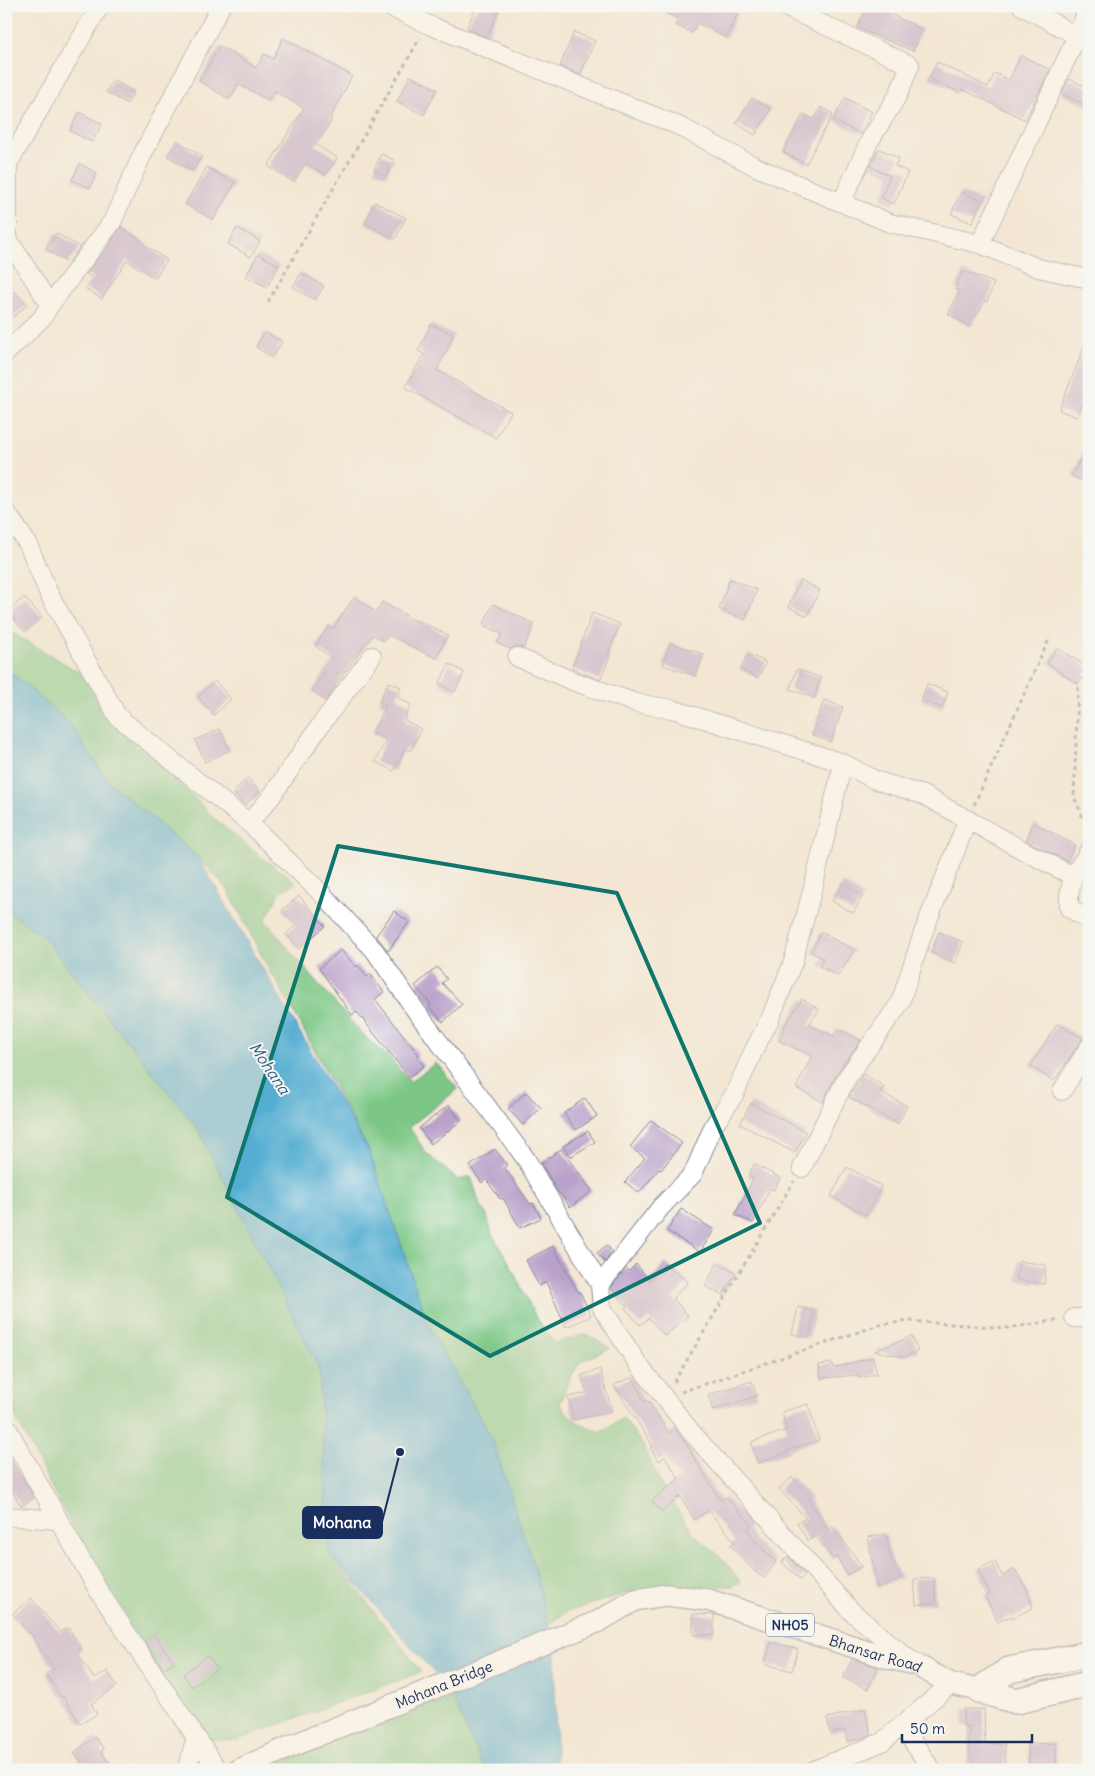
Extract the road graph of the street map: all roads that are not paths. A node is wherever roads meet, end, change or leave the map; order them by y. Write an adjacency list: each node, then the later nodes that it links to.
1 (100, 6): 11 (street)
2 (222, 6): 11 (street)
3 (388, 6): 8 (street)
4 (783, 6): 8 (street)
5 (1022, 6): 7 (street)
6 (1089, 6): 7 (street)
7 (1083, 38): 9 (street)
8 (842, 202): 9 (street)
9 (980, 244): 10 (street)
10 (1089, 279)
11 (50, 305): 12 (street)
12 (6, 352)
13 (6, 512): 18 (street)
14 (372, 656): 18 (street)
15 (517, 657): 16 (street)
16 (843, 763): 17 (street); 25 (street)
17 (968, 819): 20 (street); 24 (street)
18 (249, 823): 25 (street)
19 (1089, 851): 20 (street)
20 (1073, 876): 21 (street)
21 (1089, 920)
22 (1089, 1047): 23 (street)
23 (1062, 1091)
24 (802, 1168)
25 (600, 1285): 31 (street)
26 (6, 1426): 28 (street)
27 (6, 1516): 28 (street)
28 (57, 1520): 36 (street)
29 (599, 1621): 31 (main road, Bhansar Road / NH05); 39 (main road, Mohana Bridge / NH05)
30 (1089, 1654): 34 (highway)
31 (915, 1664): 32 (main road, Bhansar Road / NH05)
32 (951, 1684): 34 (main road, Bhansar Road / NH05); 35 (street)
33 (1089, 1684): 34 (highway, NH05)
34 (979, 1690)
35 (902, 1726): 40 (street); 41 (street)
36 (196, 1738): 37 (street); 38 (street)
37 (186, 1770)
38 (218, 1770)
39 (239, 1770)
40 (814, 1770)
41 (932, 1770)

